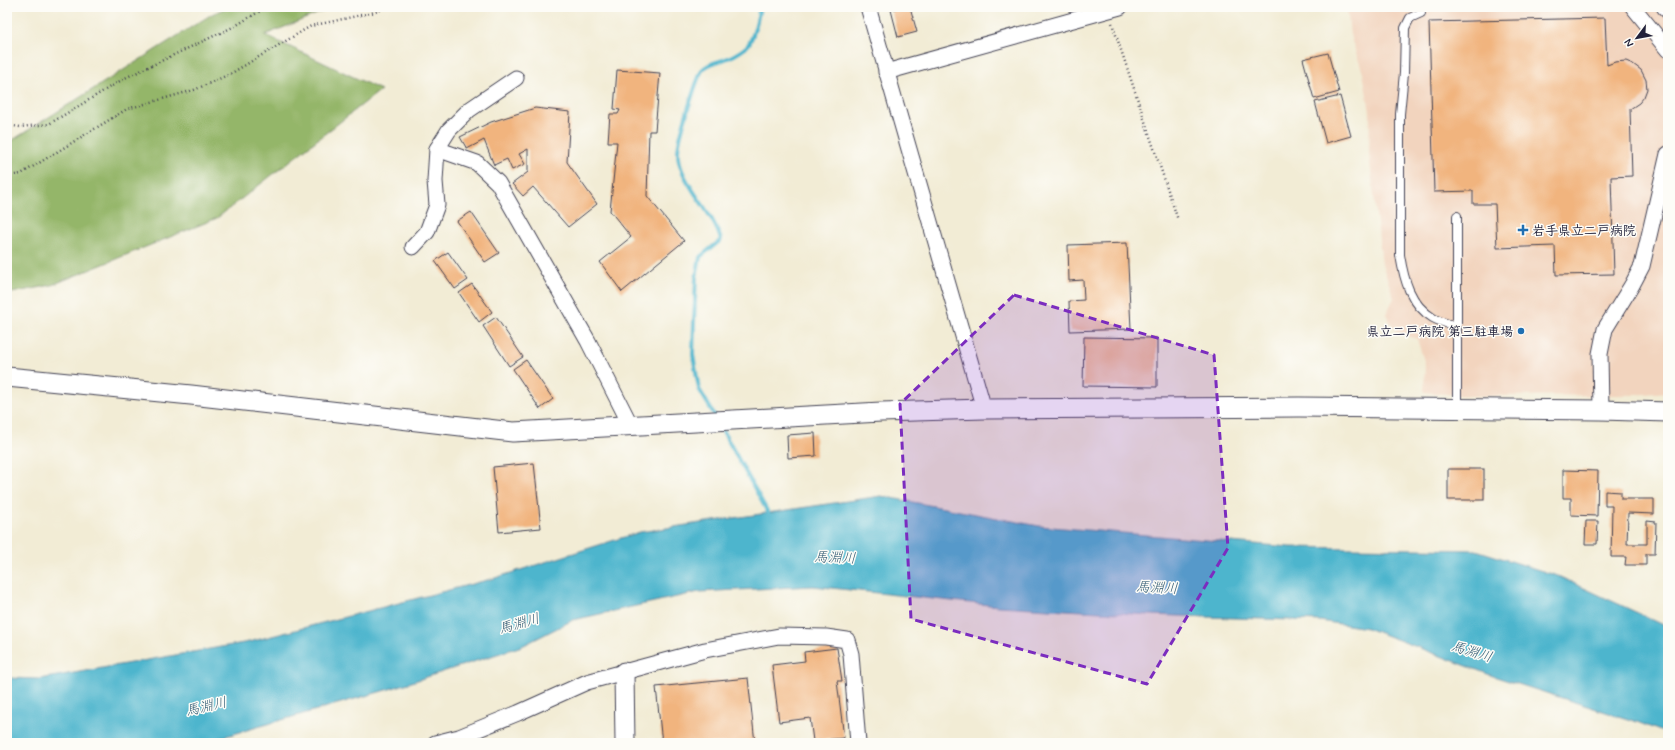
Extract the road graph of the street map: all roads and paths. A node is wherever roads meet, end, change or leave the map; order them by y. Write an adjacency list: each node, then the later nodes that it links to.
1 (268, 7): 12 (path)
2 (388, 7): 15 (path)
3 (868, 7): 10 (street)
4 (1633, 7): 9 (street)
5 (1664, 7): 7 (street)
6 (1112, 8): 10 (street); 17 (path)
7 (1668, 12)
8 (1421, 13): 19 (lane)
9 (1668, 50)
10 (886, 72): 22 (street)
11 (516, 78): 13 (street)
12 (7, 125)
13 (437, 149): 18 (street); 25 (street)
14 (1668, 154): 23 (street)
15 (7, 176)
16 (1456, 216): 19 (lane)
17 (1178, 220)
18 (413, 247)
19 (1457, 326): 21 (lane)
20 (7, 377): 25 (street)
21 (1457, 408): 22 (street); 23 (street)
22 (984, 409): 25 (street)
23 (1601, 410): 24 (street)
24 (1668, 412)
25 (631, 426)
26 (624, 672): 27 (street); 28 (street); 29 (street)
27 (435, 743)
28 (625, 743)
29 (858, 743)

